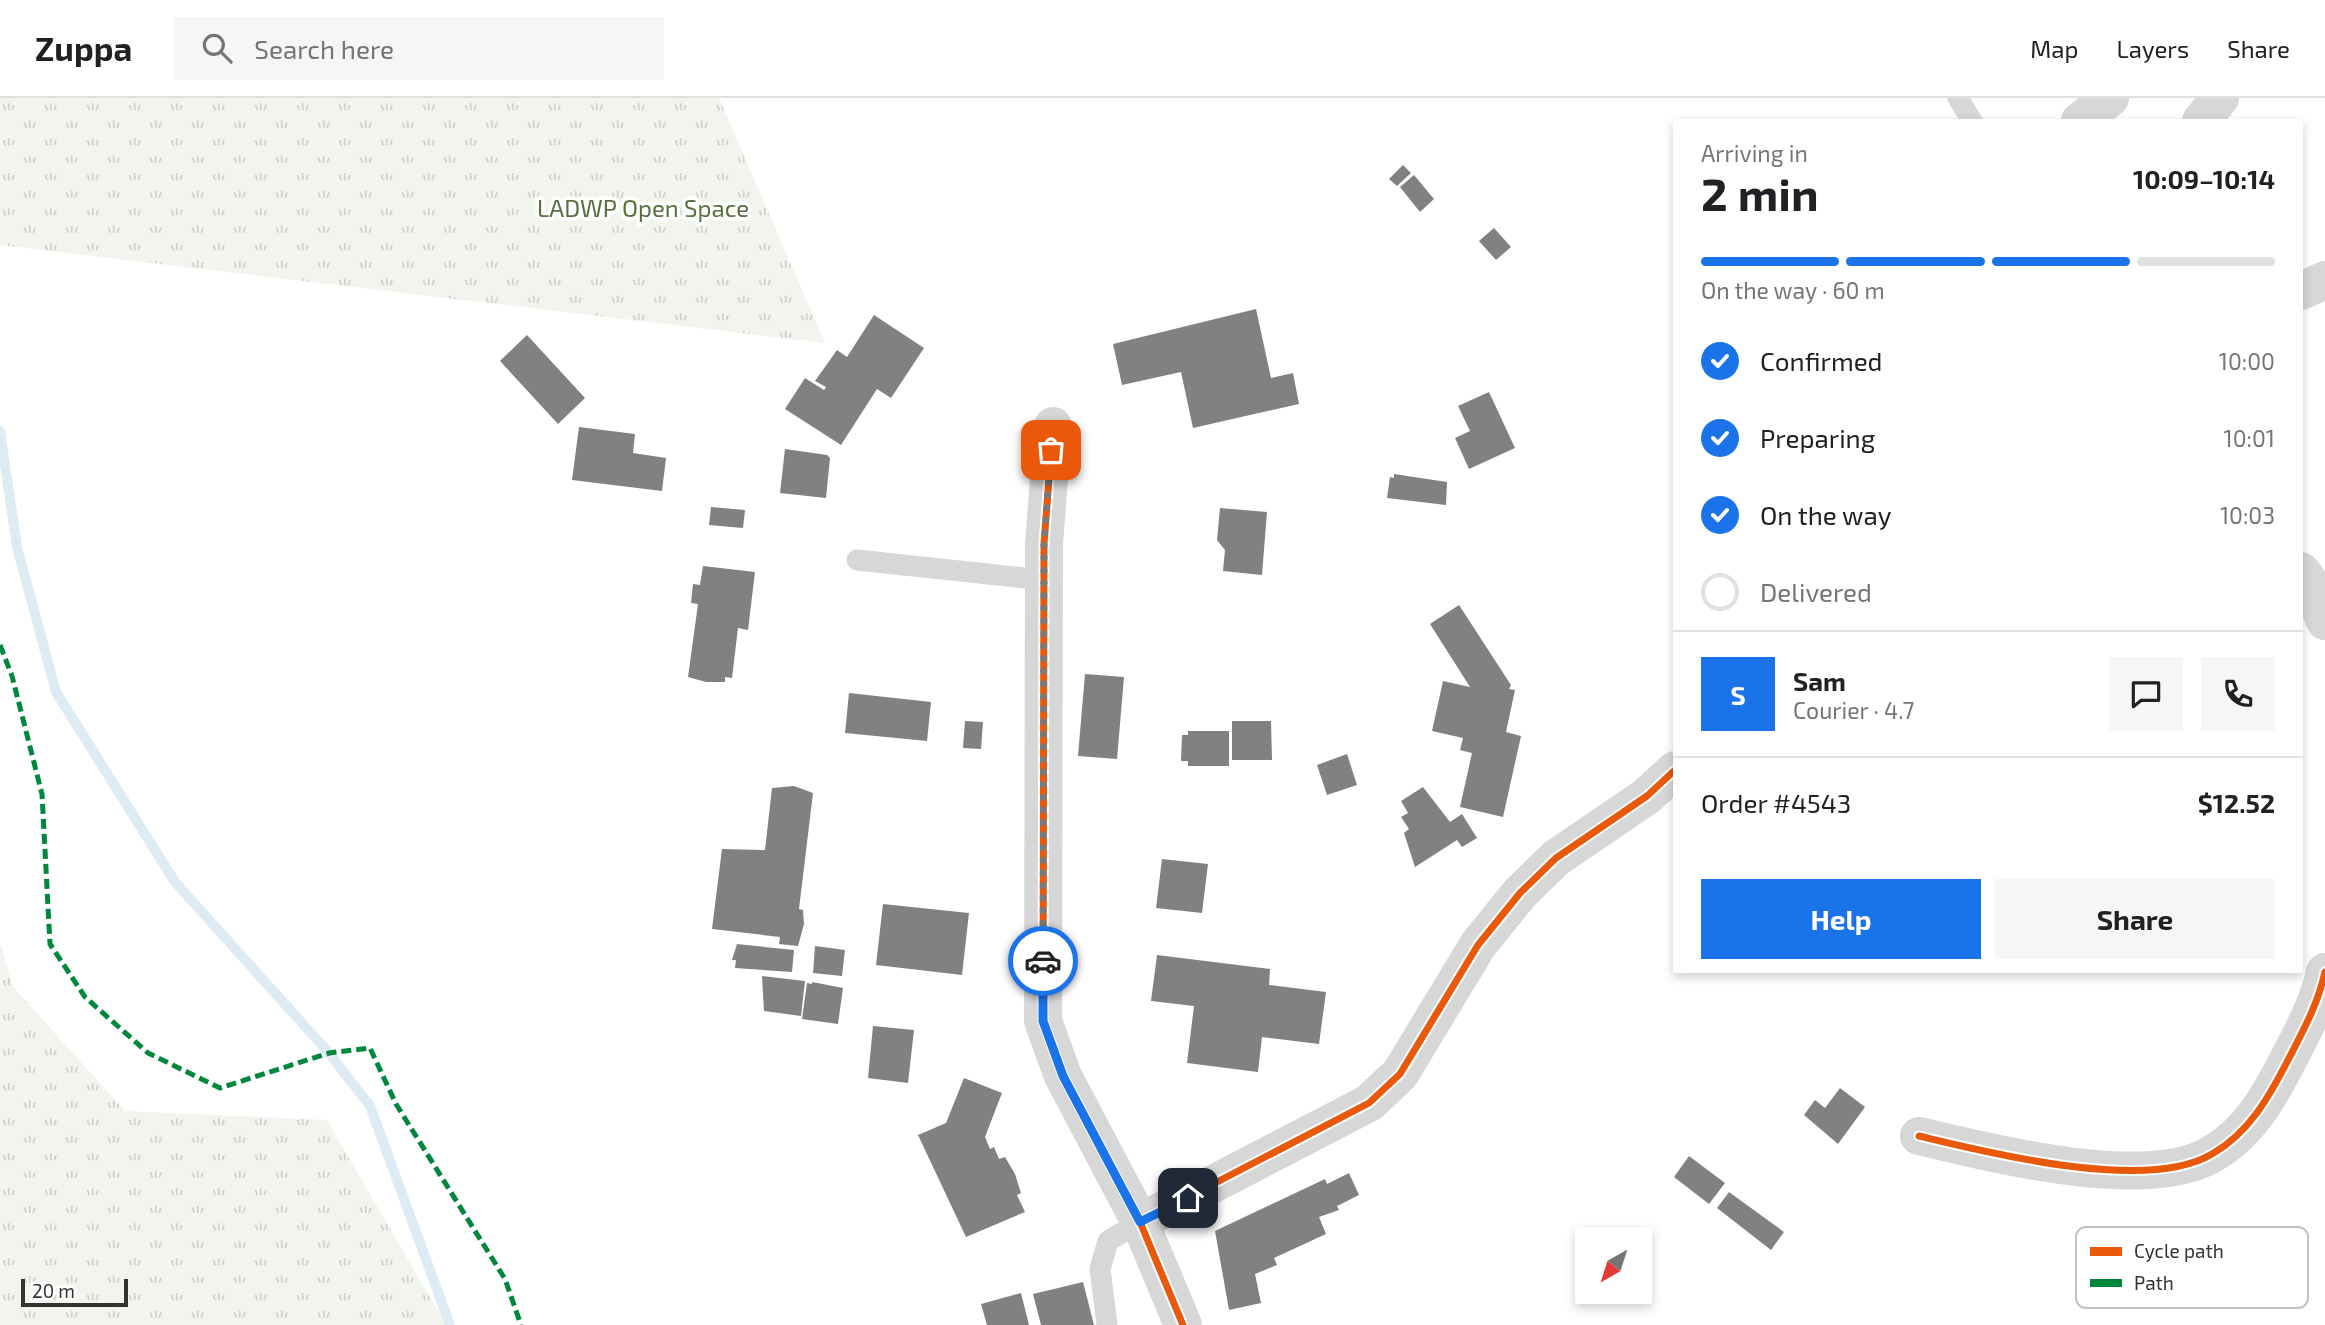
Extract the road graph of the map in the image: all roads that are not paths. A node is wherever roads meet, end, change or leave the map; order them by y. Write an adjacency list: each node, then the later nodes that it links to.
1 (1958, 98): 4 (lane)
2 (2110, 98): 5 (street)
3 (2220, 98): 6 (street)
4 (1971, 119)
5 (2083, 119)
6 (2203, 119)
7 (2325, 280): 8 (street)
8 (2303, 290)
9 (1053, 426): 12 (street)
10 (857, 560): 12 (lane)
11 (2303, 574): 13 (street)
12 (1044, 580): 17 (street)
13 (2325, 621)
14 (1673, 772): 17 (street)
15 (2325, 972): 16 (street)
16 (1919, 1136)
17 (1140, 1222): 18 (lane); 19 (street)
18 (1107, 1325)
19 (1183, 1325)

